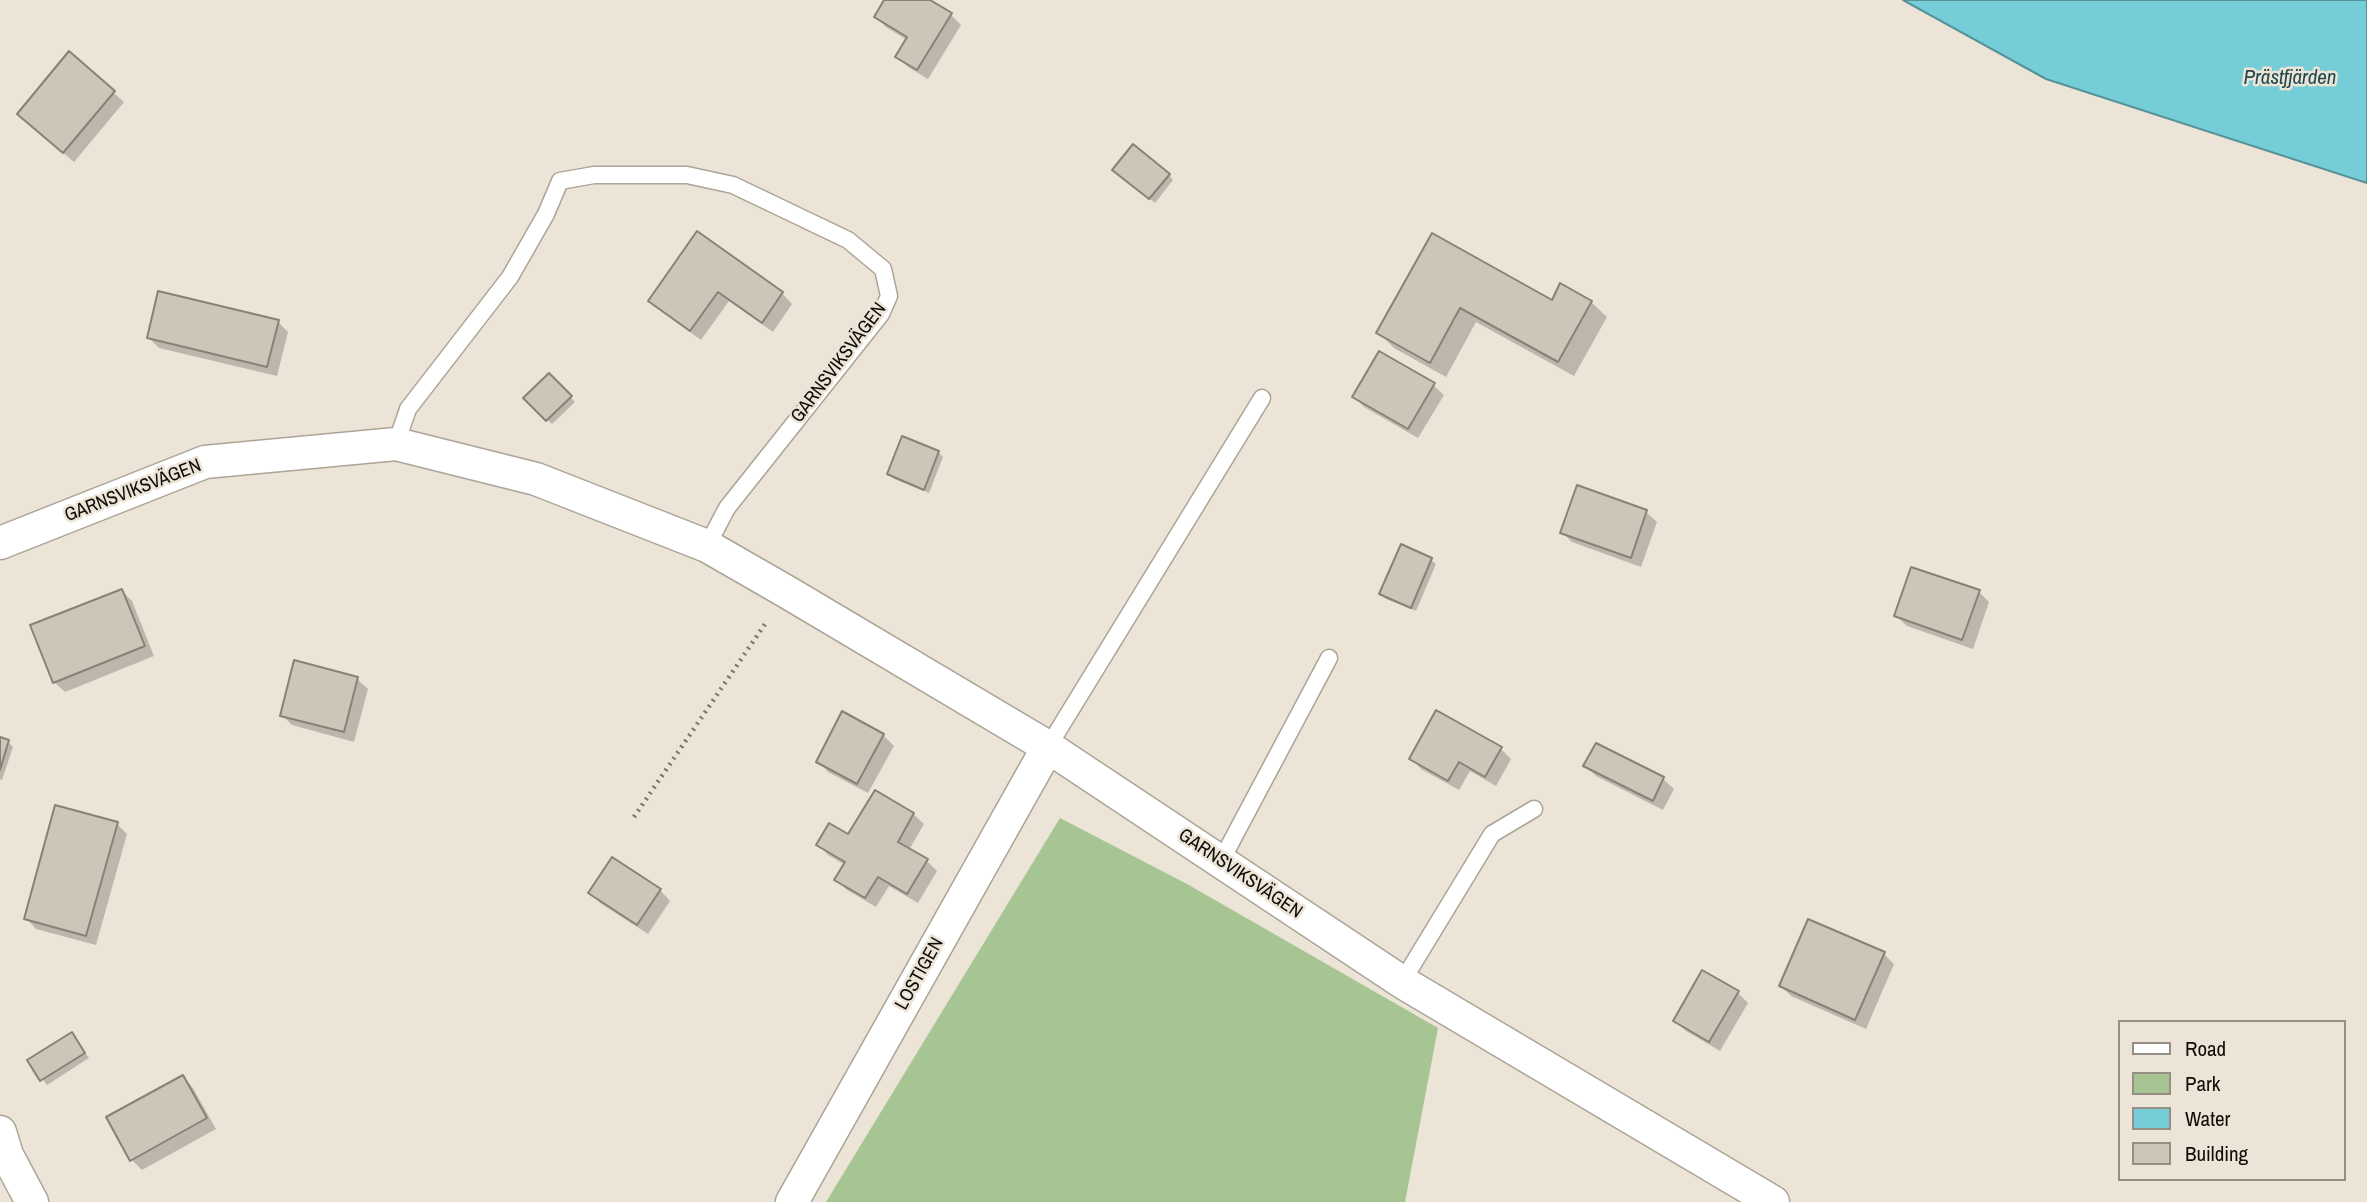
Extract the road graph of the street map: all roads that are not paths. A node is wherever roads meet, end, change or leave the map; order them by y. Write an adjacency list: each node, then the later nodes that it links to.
1 (1262, 398): 6 (lane)
2 (396, 444): 3 (street, GARNSVIKSVÄGEN); 4 (street, GARNSVIKSVÄGEN); 4 (lane, GARNSVIKSVÄGEN)
3 (0, 543)
4 (707, 546): 6 (street, GARNSVIKSVÄGEN)
5 (1329, 658): 8 (lane)
6 (1048, 747): 8 (street, GARNSVIKSVÄGEN); 12 (street, LOSTIGEN)
7 (1534, 809): 9 (lane)
8 (1221, 861): 9 (street, GARNSVIKSVÄGEN)
9 (1402, 982): 13 (street, GARNSVIKSVÄGEN)
10 (2, 1148): 11 (street)
11 (32, 1202)
12 (792, 1202)
13 (1773, 1202)

